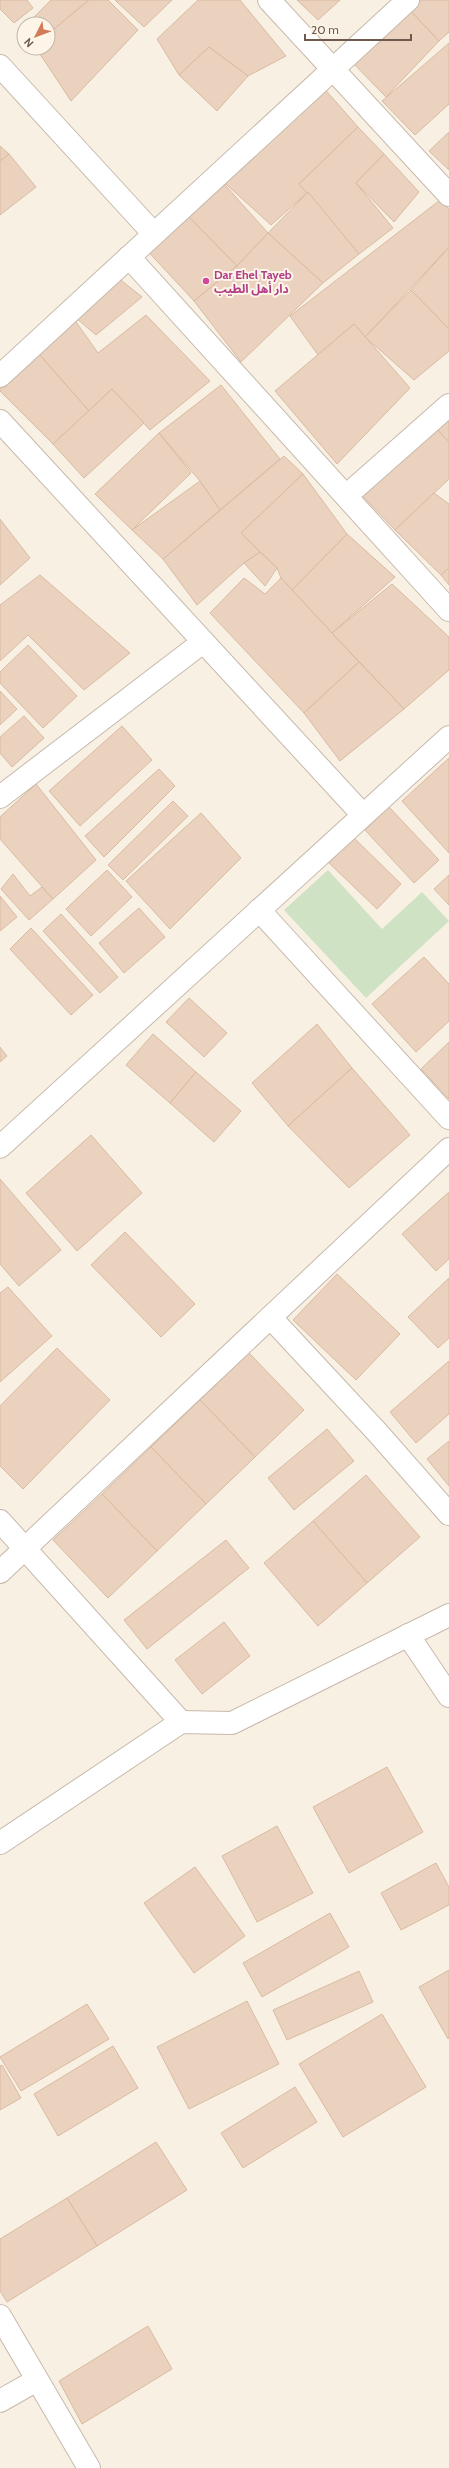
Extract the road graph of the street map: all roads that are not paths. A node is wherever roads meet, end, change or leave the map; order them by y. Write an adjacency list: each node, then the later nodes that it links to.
1 (268, 0): 4 (street)
2 (408, 0): 4 (street)
3 (0, 66): 6 (street)
4 (333, 69): 5 (street); 6 (street)
5 (449, 195)
6 (154, 234): 7 (street)
7 (129, 257): 8 (street); 11 (street)
8 (0, 376)
9 (449, 405): 11 (street)
10 (0, 421): 13 (street)
11 (346, 496): 12 (street)
12 (449, 610)
13 (204, 642): 15 (street); 16 (street)
14 (449, 737): 16 (street)
15 (4, 787)
16 (362, 815): 17 (street)
17 (259, 910): 18 (street); 19 (street)
18 (449, 1118)
19 (0, 1147)
20 (449, 1149): 21 (street)
21 (271, 1318): 22 (street); 24 (street)
22 (449, 1514)
23 (0, 1521): 24 (street)
24 (26, 1550): 25 (street); 29 (street)
25 (0, 1572)
26 (449, 1615): 27 (street)
27 (408, 1635): 28 (street); 29 (street)
28 (449, 1696)
29 (181, 1722): 30 (street)
30 (0, 1843)
31 (0, 2316): 32 (street)
32 (37, 2380): 33 (street); 34 (street)
33 (0, 2401)
34 (89, 2468)

